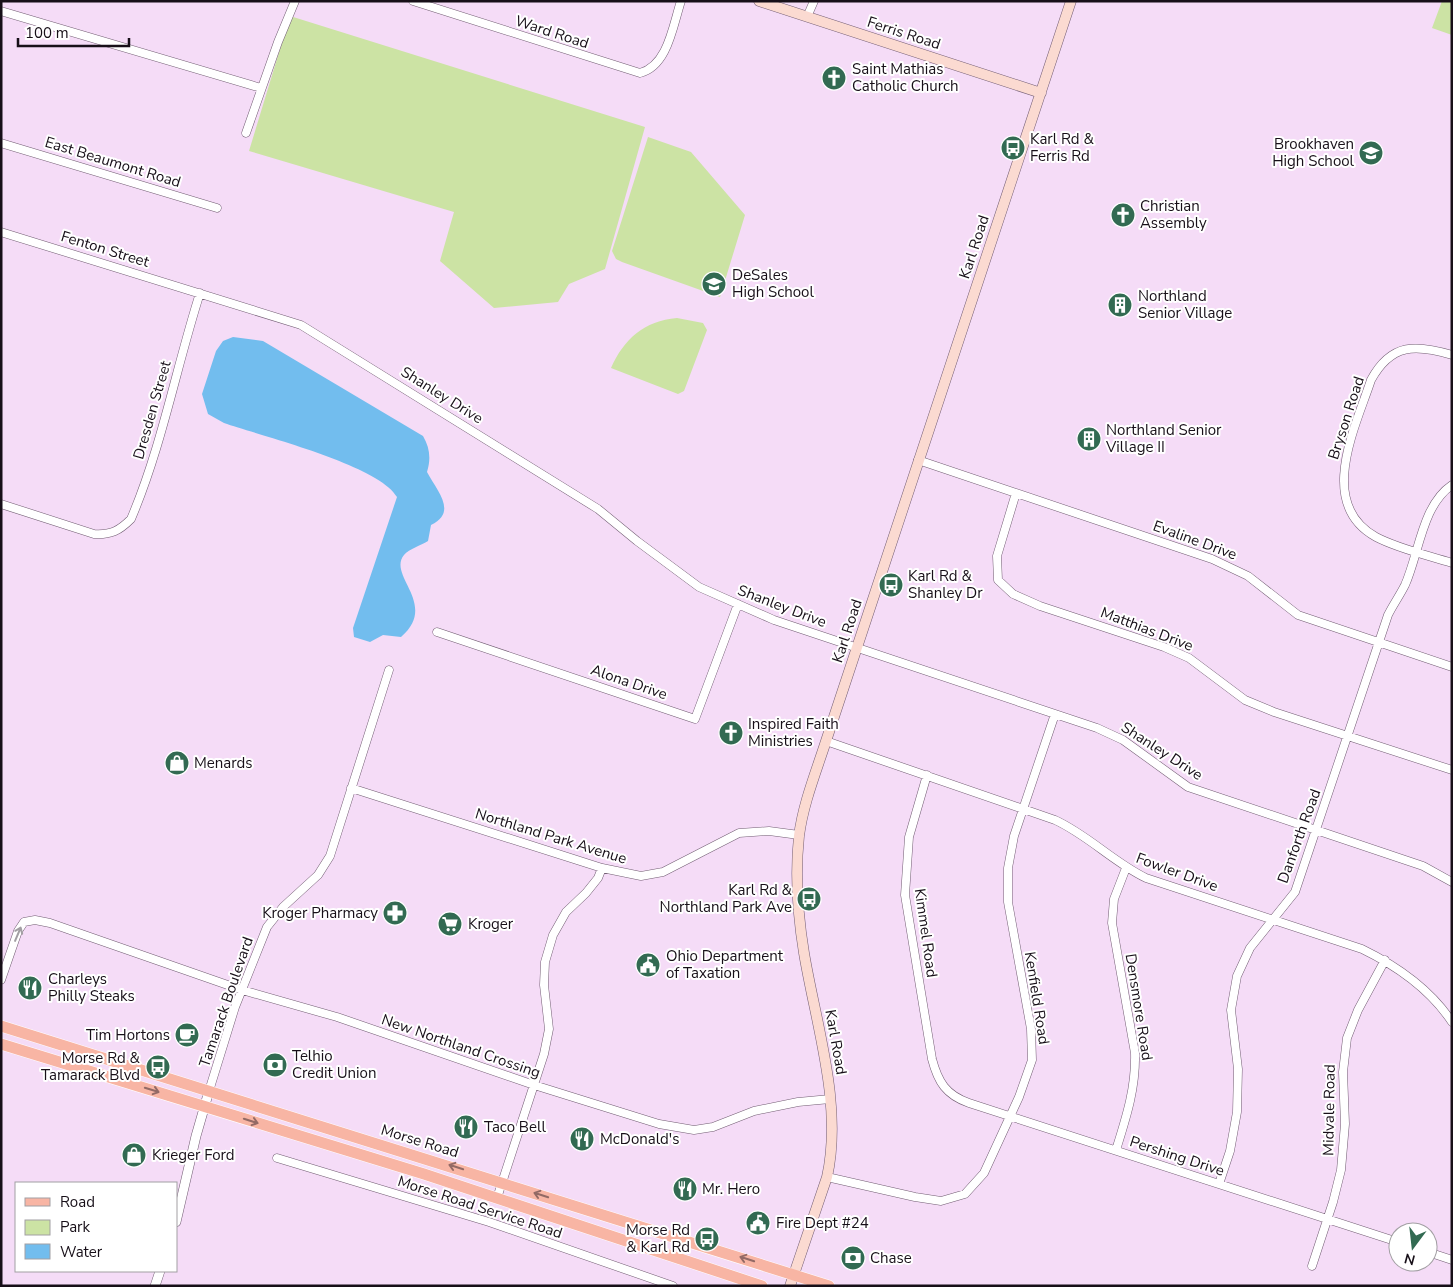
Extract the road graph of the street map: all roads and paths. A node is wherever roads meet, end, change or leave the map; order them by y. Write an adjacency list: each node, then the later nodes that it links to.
1 (295, 1): 9 (street)
2 (413, 1): 3 (street, Ward Road)
3 (681, 1)
4 (758, 1): 8 (main road, Ferris Road)
5 (814, 1): 8 (street)
6 (1071, 1): 10 (main road, Karl Road)
7 (1, 11): 9 (street)
8 (807, 17): 10 (main road, Ferris Road)
9 (261, 88): 11 (street)
10 (1041, 93): 17 (main road, Karl Road)
11 (246, 133)
12 (1, 143): 13 (street, East Beaumont Road)
13 (217, 208)
14 (1, 232): 15 (street, Fenton Street)
15 (200, 293): 20 (street, Dresden Street); 23 (street, Shanley Drive)
16 (1452, 355): 21 (street, Bryson Road)
17 (918, 460): 19 (street, Evaline Drive); 26 (main road, Karl Road)
18 (1452, 485): 21 (street, Danforth Road)
19 (1016, 493): 25 (street, Evaline Drive); 30 (street, Matthias Drive)
20 (1, 504)
21 (1416, 551): 22 (street, Bryson Road); 25 (street, Danforth Road)
22 (1452, 563)
23 (738, 604): 24 (street, Alona Drive); 26 (street, Shanley Drive)
24 (437, 632)
25 (1379, 643): 27 (street, Evaline Drive); 30 (street, Danforth Road)
26 (857, 648): 29 (street, Shanley Drive); 31 (main road, Karl Road)
27 (1452, 667)
28 (389, 670): 34 (street, Tamarack Boulevard)
29 (1055, 714): 35 (street, Kenfield Road); 36 (street, Shanley Drive)
30 (1348, 737): 32 (street, Matthias Drive); 36 (street, Danforth Road)
31 (826, 742): 33 (street, Fowler Drive); 37 (main road, Karl Road)
32 (1452, 770)
33 (927, 775): 35 (street, Fowler Drive); 50 (street, Kimmel Road)
34 (351, 788): 38 (street, Northland Park Avenue); 44 (street, Tamarack Boulevard)
35 (1023, 808): 39 (street, Fowler Drive); 53 (street, Kenfield Road)
36 (1317, 831): 40 (street, Shanley Drive); 41 (street, Danforth Road)
37 (799, 835): 38 (street, Northland Park Avenue); 51 (main road, Karl Road)
38 (602, 868): 48 (street)
39 (1126, 868): 41 (street, Fowler Drive); 54 (street, Densmore Road)
40 (1452, 882)
41 (1274, 920): 42 (street, Fowler Drive); 58 (street, Danforth Road)
42 (1385, 960): 45 (street, Fowler Drive); 61 (street, Midvale Road)
43 (1, 980): 44 (street, New Northland Crossing, one-way to 44)
44 (242, 990): 48 (street, New Northland Crossing); 49 (street, Tamarack Boulevard)
45 (1452, 1022)
46 (1, 1026): 49 (main road, Morse Road)
47 (1, 1044): 52 (main road, Morse Road, one-way to 52)
48 (534, 1085): 51 (street, New Northland Crossing); 57 (street)
49 (210, 1091): 52 (street, Tamarack Boulevard); 57 (main road, Morse Road, one-way to 49)
50 (948, 1092): 53 (street, Pershing Drive)
51 (830, 1098): 56 (main road, Karl Road)
52 (204, 1106): 59 (main road, Morse Road, one-way to 59); 60 (street, Tamarack Boulevard)
53 (1011, 1116): 54 (street, Pershing Drive); 56 (street, Kenfield Road)
54 (1116, 1150): 58 (street, Pershing Drive)
55 (278, 1158): 69 (street, Morse Road Service Road)
56 (827, 1178): 67 (main road, Karl Road)
57 (502, 1182): 59 (street); 67 (main road, Morse Road, one-way to 57)
58 (1219, 1184): 61 (street, Pershing Drive)
59 (497, 1198): 70 (main road, Morse Road)
60 (178, 1214)
61 (1328, 1219): 62 (street, Pershing Drive); 65 (street, Midvale Road)
62 (1388, 1239)
63 (1438, 1255): 64 (street)
64 (1452, 1260)
65 (1312, 1266)
66 (160, 1272): 68 (street)
67 (794, 1274): 71 (main road, Karl Road); 72 (main road, Morse Road)
68 (155, 1286)
69 (673, 1286)
70 (762, 1286)
71 (790, 1286)
72 (829, 1286)

